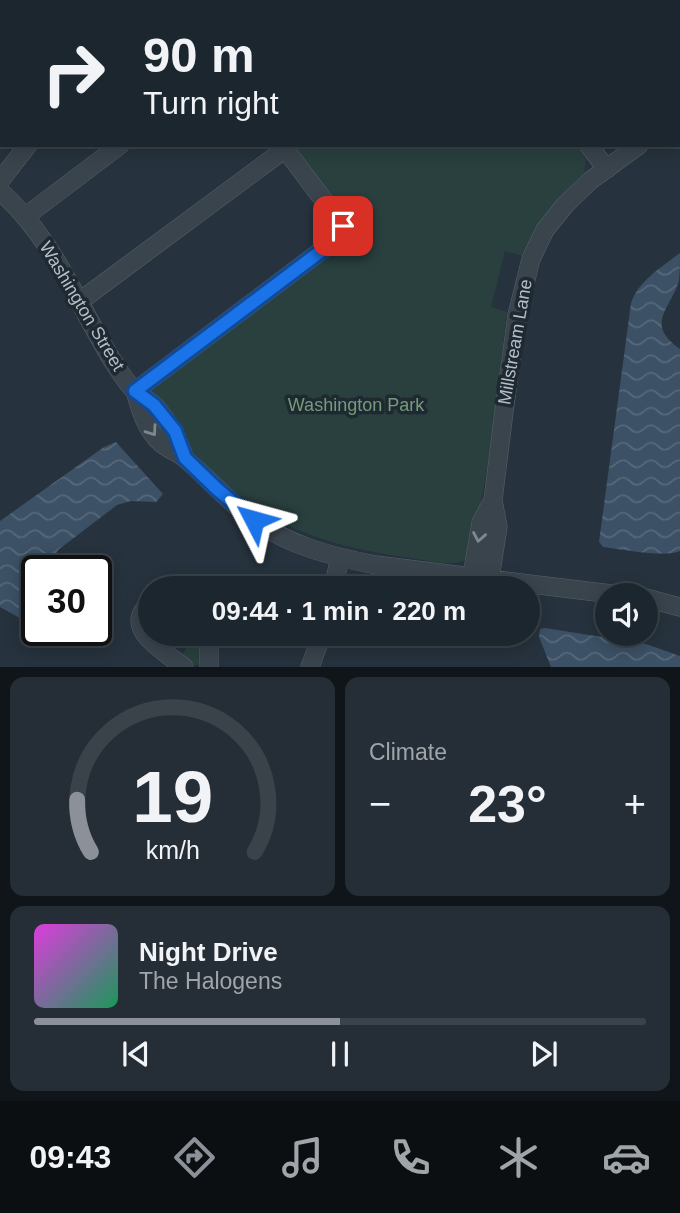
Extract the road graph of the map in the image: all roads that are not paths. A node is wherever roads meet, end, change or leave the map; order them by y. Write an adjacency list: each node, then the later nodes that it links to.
1 (26, 147): 7 (street)
2 (117, 147): 9 (street)
3 (283, 147): 10 (street); 11 (street)
4 (590, 147): 6 (street)
5 (636, 147): 6 (street, Millstream Lane)
6 (607, 169): 12 (street, Millstream Lane)
7 (0, 181)
8 (0, 191): 9 (street, Washington Street)
9 (26, 216): 10 (street, Washington Street)
10 (80, 300): 11 (street, Washington Street)
11 (135, 391): 13 (street, Washington Street)
12 (493, 500): 15 (street, Millstream Lane, one-way to 15); 16 (street, Millstream Lane)
13 (340, 558): 14 (street); 15 (street, Washington Street)
14 (336, 576)
15 (472, 576)
16 (490, 576)
17 (540, 585): 18 (street, Washington Street)
18 (595, 592)
19 (658, 601): 20 (street)
20 (680, 607)
21 (159, 646): 24 (street)
22 (209, 646): 25 (street)
23 (318, 646): 26 (street)
24 (184, 667)
25 (209, 667)
26 (310, 667)

